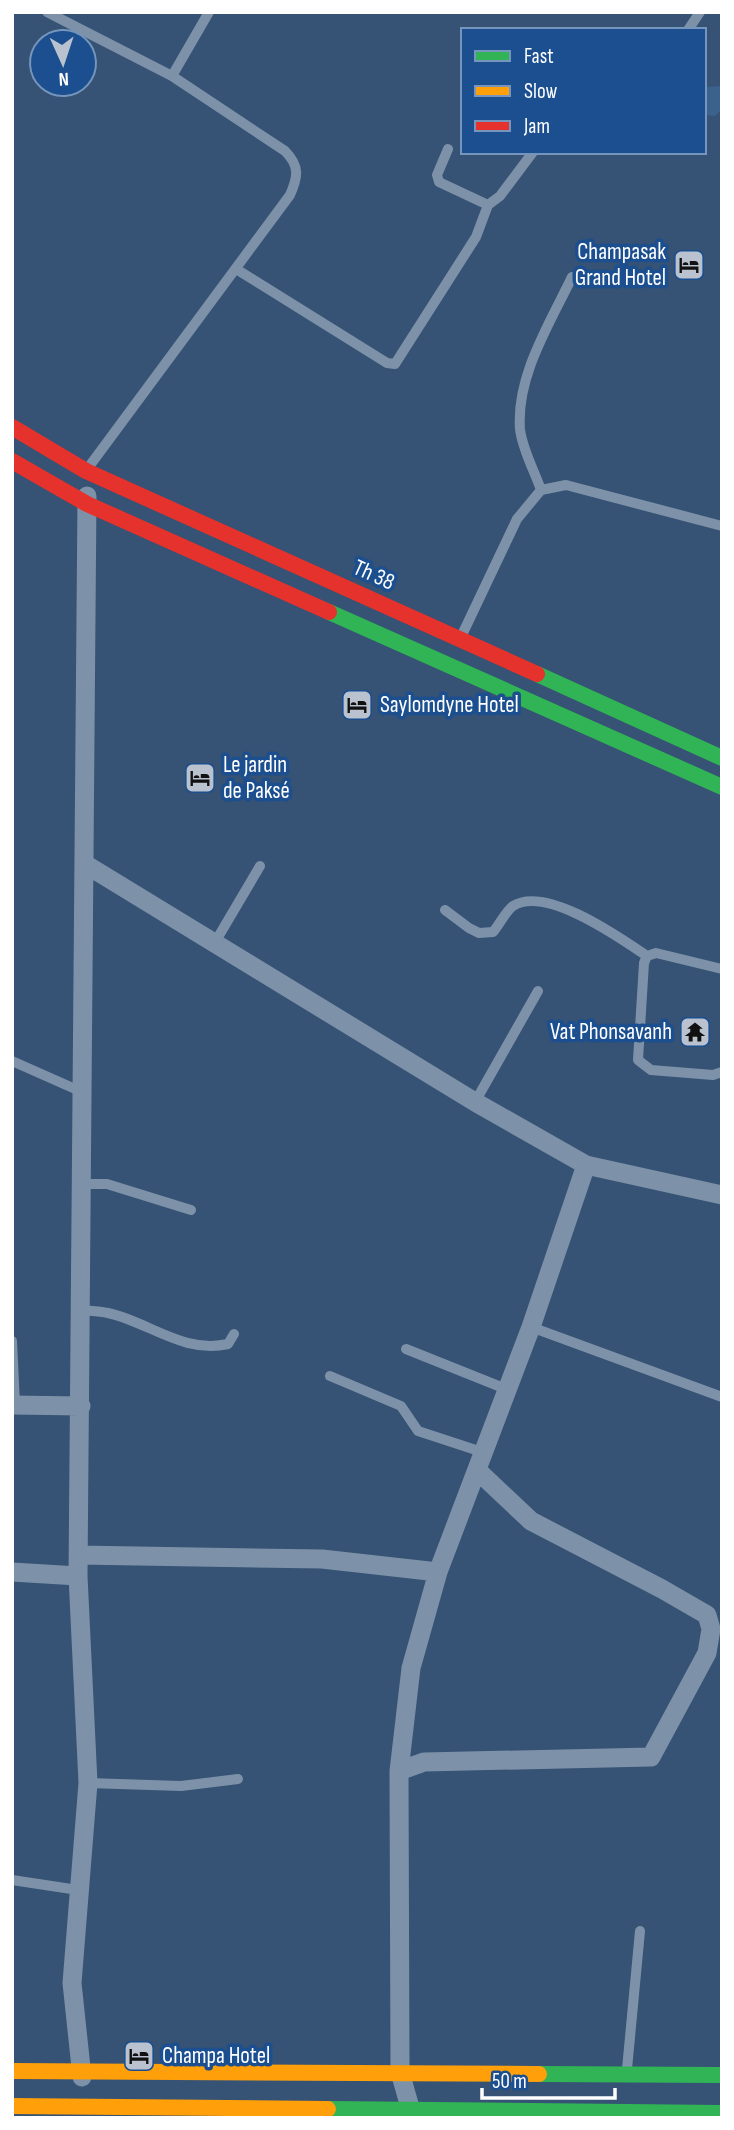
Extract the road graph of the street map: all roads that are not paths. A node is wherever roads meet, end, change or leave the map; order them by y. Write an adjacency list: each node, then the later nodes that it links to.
1 (47, 12): 5 (lane)
2 (209, 12): 5 (lane)
3 (700, 12): 4 (lane)
4 (689, 28)
5 (172, 76): 9 (lane)
6 (448, 149): 8 (lane)
7 (532, 154): 8 (lane)
8 (488, 205): 9 (lane)
9 (236, 269): 13 (lane)
10 (572, 277): 14 (lane)
11 (12, 427): 13 (main road, Th 38)
12 (12, 461): 15 (main road)
13 (86, 471): 15 (street); 17 (main road, Th 38)
14 (541, 490): 16 (lane); 17 (lane)
15 (87, 504): 18 (main road); 21 (street)
16 (722, 526)
17 (460, 639): 18 (lane); 19 (main road, Th 38)
18 (449, 663): 20 (main road)
19 (722, 758)
20 (722, 787)
21 (85, 864): 24 (street); 30 (street)
22 (260, 866): 24 (lane)
23 (445, 910): 25 (lane)
24 (214, 944): 31 (street)
25 (647, 956): 26 (lane); 29 (lane)
26 (722, 969)
27 (538, 991): 31 (lane)
28 (12, 1061): 30 (lane)
29 (722, 1072)
30 (82, 1092): 33 (street)
31 (475, 1101): 32 (street)
32 (586, 1165): 34 (street); 37 (street)
33 (81, 1184): 35 (lane); 36 (street)
34 (722, 1195)
35 (191, 1210)
36 (80, 1310): 38 (lane); 45 (street)
37 (531, 1327): 42 (street); 43 (lane)
38 (234, 1334)
39 (12, 1341): 44 (lane)
40 (406, 1349): 42 (lane)
41 (330, 1376): 46 (lane)
42 (506, 1389): 46 (street)
43 (722, 1397)
44 (14, 1405): 45 (street)
45 (80, 1406): 47 (street)
46 (482, 1462): 49 (street); 51 (street)
47 (78, 1555): 49 (street); 50 (street)
48 (12, 1572): 50 (street)
49 (438, 1572): 51 (street)
50 (78, 1576): 53 (street)
51 (399, 1771): 59 (street)
52 (238, 1779): 53 (lane)
53 (88, 1783): 55 (street)
54 (12, 1880): 55 (lane)
55 (78, 1890): 57 (street)
56 (640, 1931): 61 (lane)
57 (79, 2070): 58 (main road); 59 (main road); 66 (street)
58 (12, 2071)
59 (400, 2072): 60 (main road); 69 (street)
60 (456, 2073): 61 (main road); 70 (street)
61 (626, 2073): 62 (main road)
62 (722, 2075)
63 (12, 2106): 66 (main road)
64 (148, 2111): 65 (main road); 66 (main road)
65 (207, 2111): 67 (main road)
66 (95, 2112)
67 (314, 2112): 69 (main road)
68 (722, 2113): 70 (main road)
69 (412, 2114): 70 (main road)
70 (456, 2114)

